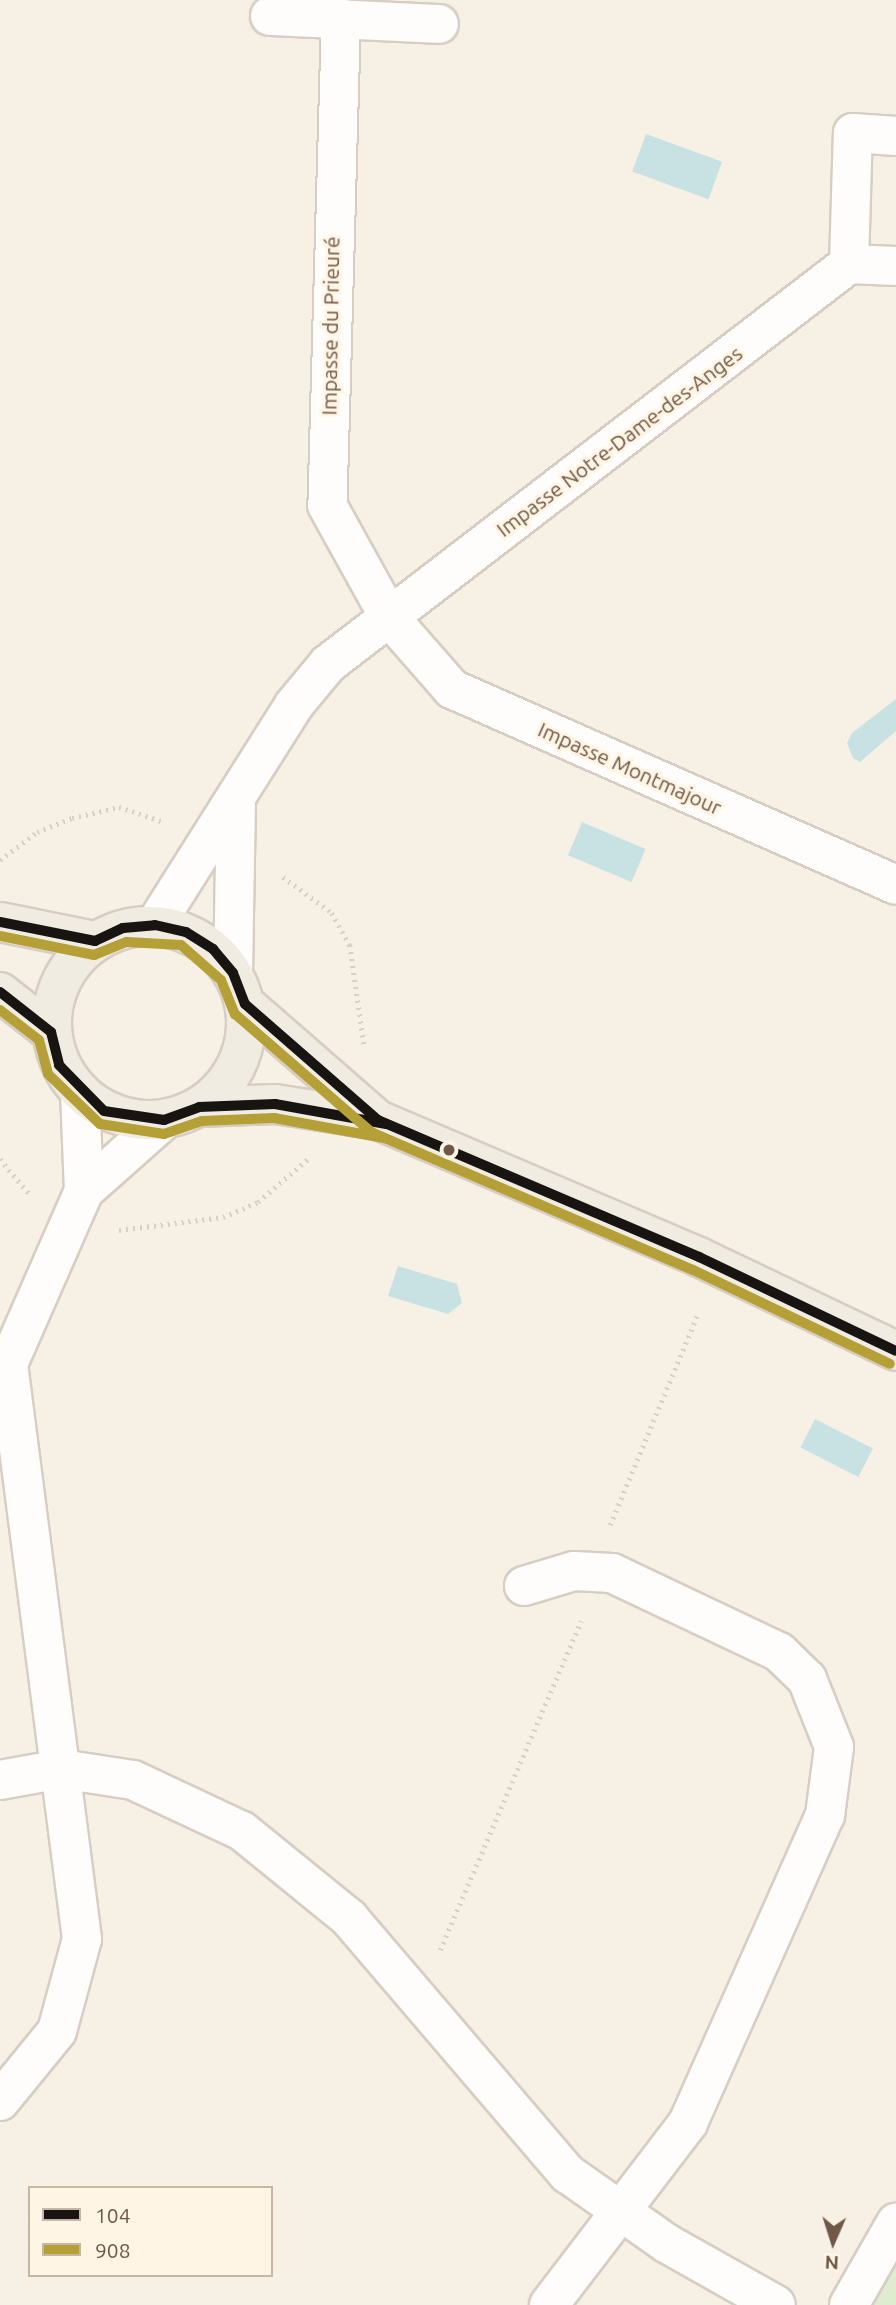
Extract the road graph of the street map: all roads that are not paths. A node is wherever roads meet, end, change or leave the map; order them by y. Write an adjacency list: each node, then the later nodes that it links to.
1 (271, 16): 2 (street)
2 (341, 18): 3 (street); 7 (street, Impasse du Prieuré)
3 (439, 24)
4 (896, 136): 5 (street)
5 (849, 264): 6 (street); 7 (street, Impasse Notre-Dame-des-Anges)
6 (896, 266)
7 (389, 617): 8 (street, Impasse Notre-Dame-des-Anges); 9 (street, Impasse Montmajour)
8 (236, 802): 11 (street, Impasse Notre-Dame-des-Anges); 13 (street)
9 (896, 885)
10 (0, 922): 12 (main road)
11 (155, 925): 12 (main road); 13 (main road)
12 (95, 941): 15 (main road)
13 (239, 989): 17 (main road); 19 (main road)
14 (0, 992): 15 (main road)
15 (51, 1032): 16 (main road)
16 (79, 1092): 18 (main road); 20 (street)
17 (200, 1107): 18 (main road); 19 (main road)
18 (164, 1120): 20 (street)
19 (378, 1120): 21 (main road)
20 (84, 1191): 23 (street)
21 (896, 1351)
22 (524, 1586): 26 (street)
23 (61, 1769): 24 (street); 25 (street); 26 (street)
24 (0, 1780)
25 (0, 2101)
26 (616, 2209): 28 (street); 29 (street)
27 (896, 2223): 30 (street)
28 (549, 2305)
29 (776, 2305)
30 (849, 2305)

